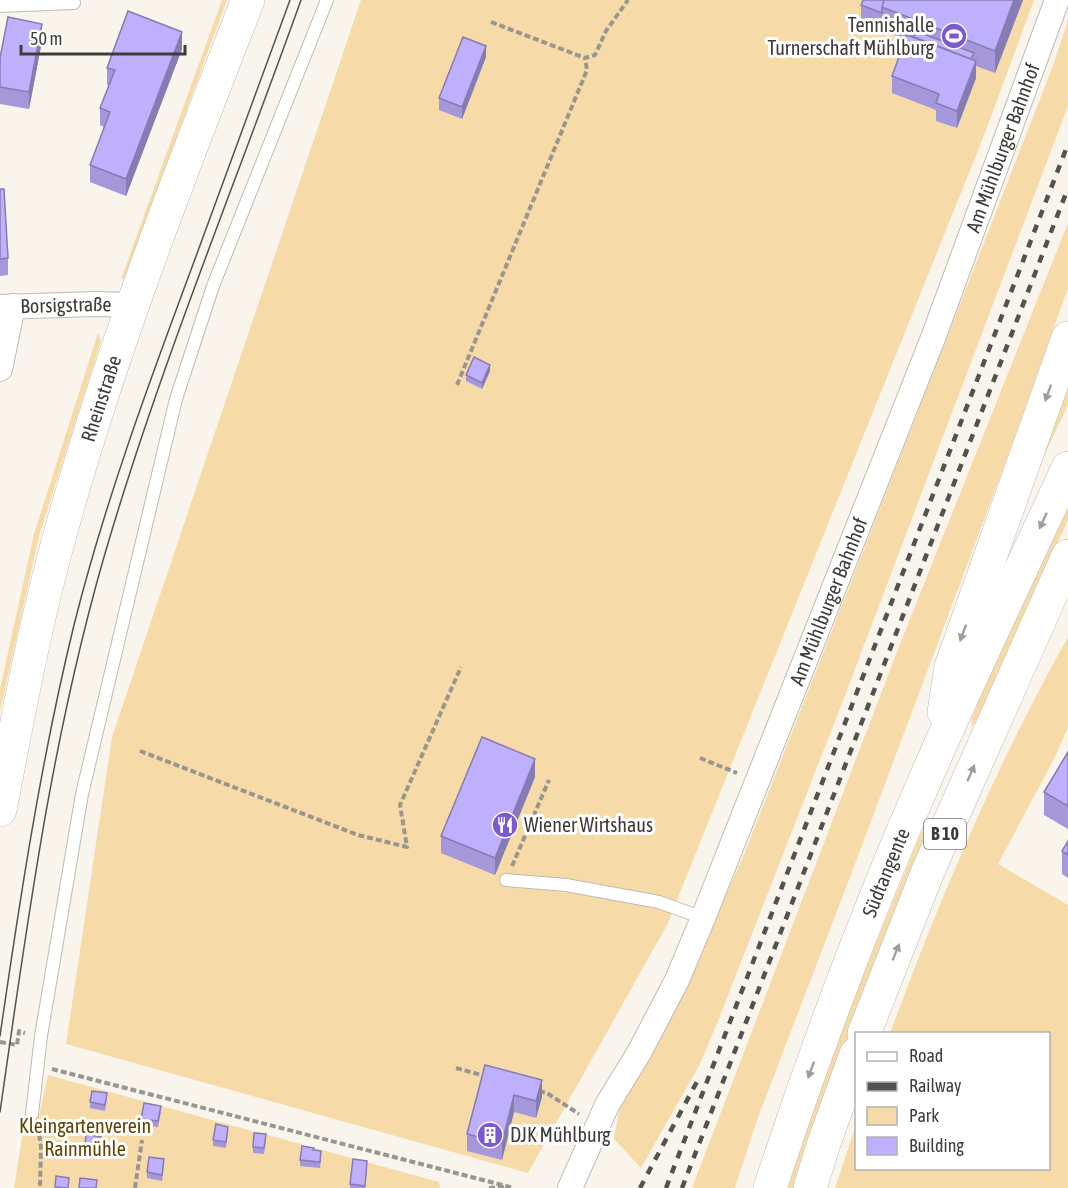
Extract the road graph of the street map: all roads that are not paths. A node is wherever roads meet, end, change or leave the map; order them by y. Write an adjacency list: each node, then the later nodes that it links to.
1 (248, 0): 6 (main road, Rheinstraße)
2 (327, 0): 20 (lane)
3 (1057, 0): 17 (street, Am Mühlburger Bahnhof)
4 (74, 3): 5 (lane)
5 (0, 6)
6 (132, 305): 7 (street, Borsigstraße); 15 (main road, Rheinstraße)
7 (7, 306): 9 (street)
8 (1068, 338): 14 (main road, one-way to 14)
9 (0, 369)
10 (1068, 468): 14 (main road, Südtangente / B 10, one-way to 14)
11 (1068, 556): 13 (main road, Südtangente / B 10)
12 (1068, 589): 13 (main road)
13 (1020, 662): 18 (main road, Südtangente / B 10, one-way to 13)
14 (939, 749): 22 (main road, Südtangente / B 10, one-way to 22)
15 (0, 810)
16 (506, 880): 17 (lane)
17 (703, 918): 21 (street, Am Mühlburger Bahnhof)
18 (865, 1032)
19 (855, 1057): 23 (main road)
20 (32, 1114)
21 (570, 1188)
22 (770, 1188)
23 (810, 1188)

